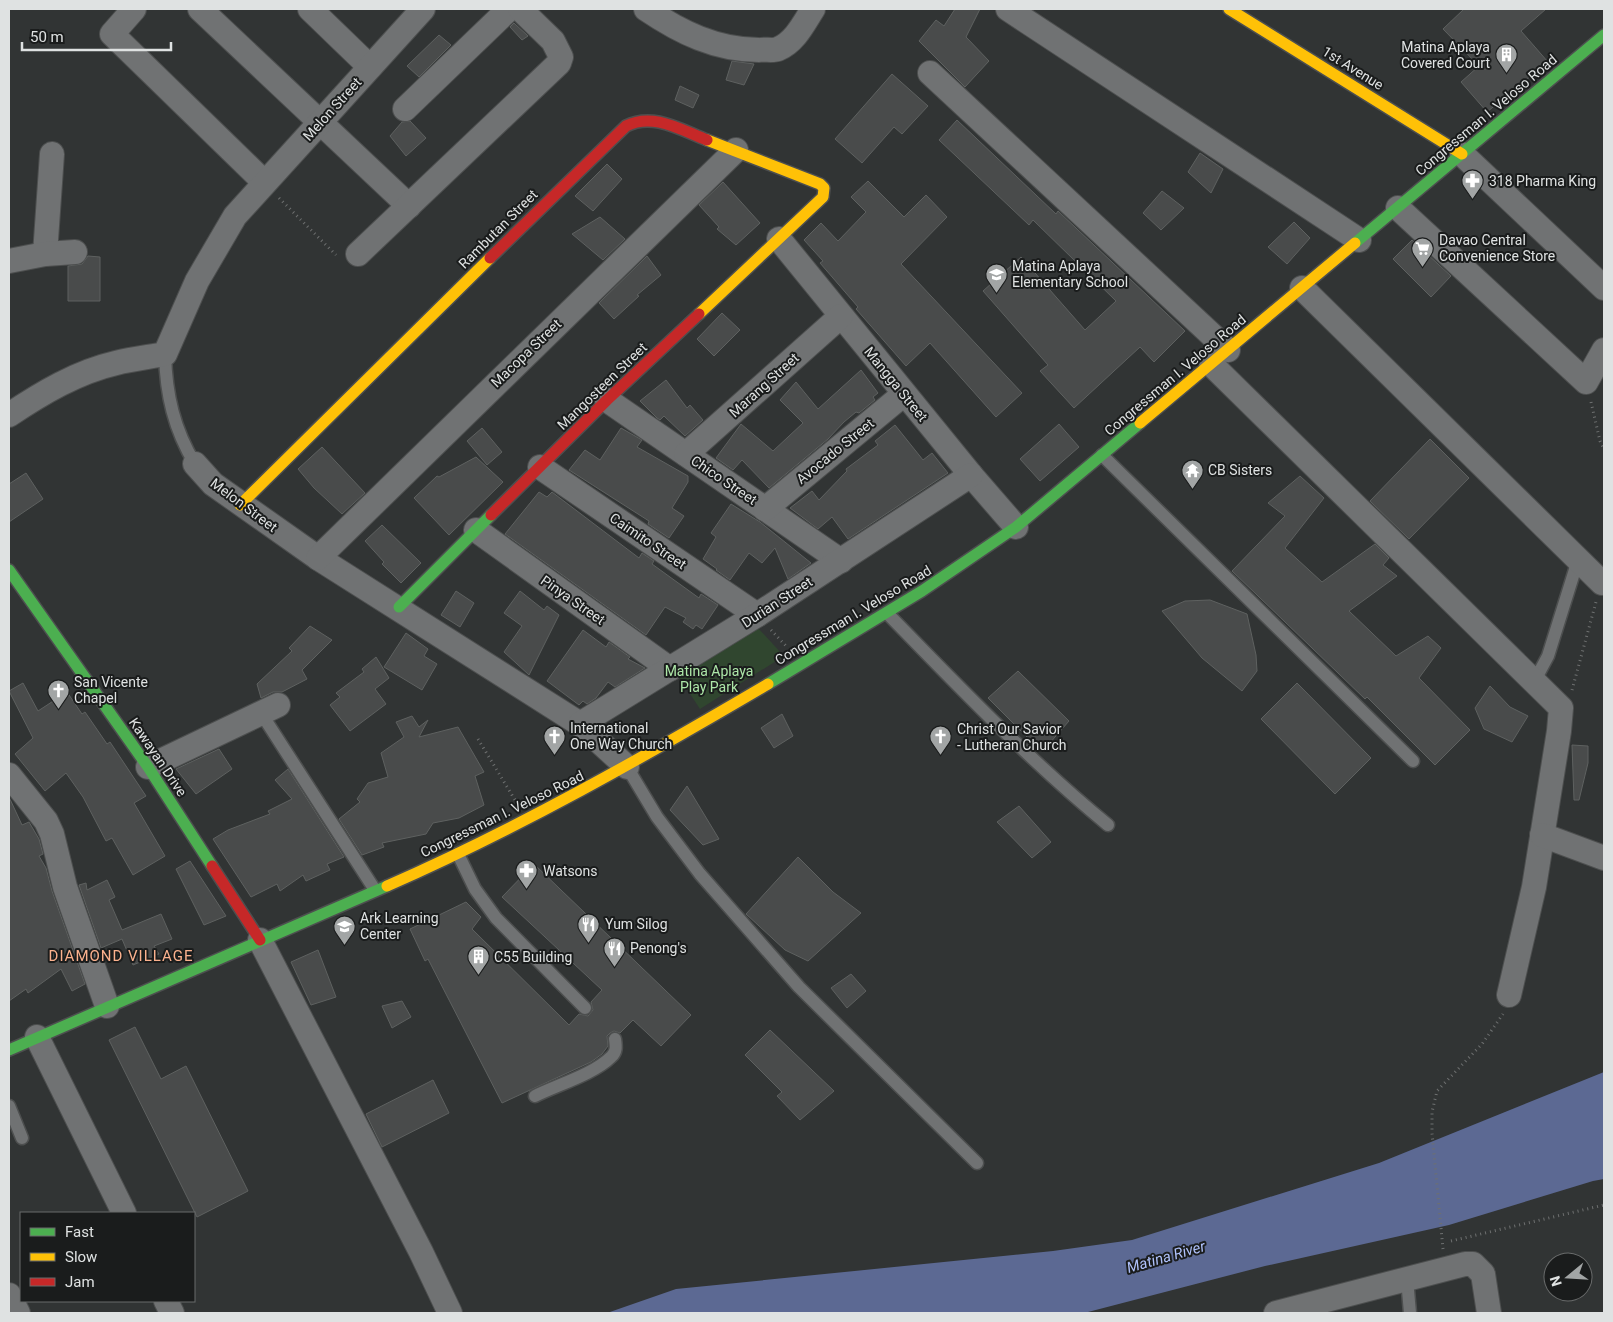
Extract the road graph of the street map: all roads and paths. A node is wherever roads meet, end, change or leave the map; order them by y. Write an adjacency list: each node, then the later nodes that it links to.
1 (134, 9): 19 (street)
2 (200, 9): 15 (street)
3 (310, 9): 12 (street)
4 (509, 9): 14 (street)
5 (520, 9): 21 (street)
6 (646, 9): 7 (street)
7 (814, 9)
8 (1008, 9): 24 (street)
9 (1228, 9): 18 (street, 1st Avenue)
10 (420, 10): 12 (street, Melon Street)
11 (1604, 35): 18 (street, Congressman I. Veloso Road)
12 (370, 67): 15 (street, Melon Street)
13 (930, 73): 34 (street)
14 (406, 109)
15 (322, 121): 19 (street, Melon Street); 21 (street)
16 (736, 150): 20 (street, Rambutan Street); 45 (street, Rambutan Street); 49 (street, Macopa Street)
17 (52, 154): 26 (street)
18 (1462, 154): 22 (street, Congressman I. Veloso Road); 30 (street)
19 (264, 182): 27 (path); 33 (street, Melon Street)
20 (824, 188): 23 (street, Mangosteen Street)
21 (409, 206): 27 (street)
22 (1398, 208): 24 (street, Congressman I. Veloso Road); 35 (street)
23 (779, 239): 31 (street, Mangga Street); 37 (street, Mangosteen Street)
24 (1359, 240): 29 (street, Congressman I. Veloso Road)
25 (75, 252): 26 (street)
26 (45, 254): 28 (street)
27 (350, 258)
28 (9, 261)
29 (1302, 288): 34 (street, Congressman I. Veloso Road); 50 (street)
30 (1604, 288)
31 (841, 316): 36 (street, Mangga Street); 40 (street, Marang Street)
32 (1604, 350): 35 (street)
33 (165, 354): 38 (street); 42 (lane, Melon Street)
34 (1219, 357): 41 (street, Congressman I. Veloso Road); 58 (street)
35 (1586, 382): 39 (path)
36 (904, 394): 44 (street, Mangga Street); 46 (street, Avocado Street)
37 (607, 400): 40 (street, Chico Street); 43 (street, Mangosteen Street)
38 (9, 415)
39 (1604, 449)
40 (686, 454): 46 (street, Chico Street)
41 (1102, 456): 47 (street, Congressman I. Veloso Road); 63 (lane)
42 (195, 464): 45 (street, Melon Street)
43 (540, 467): 48 (street, Mangosteen Street); 56 (street, Caimito Street)
44 (971, 475): 47 (street, Mangga Street); 51 (street, Durian Street)
45 (240, 505): 49 (street, Melon Street)
46 (765, 509): 51 (street, Chico Street)
47 (1016, 527): 55 (street, Congressman I. Veloso Road)
48 (476, 530): 54 (street, Mangosteen Street); 57 (street, Pinya Street)
49 (318, 558): 54 (street, Melon Street)
50 (1578, 560): 53 (street); 58 (lane)
51 (841, 561): 56 (street, Durian Street)
52 (9, 570): 64 (street, Kawayan Drive)
53 (1602, 583): 59 (path)
54 (399, 607): 61 (street, Melon Street)
55 (886, 613): 65 (street, Congressman I. Veloso Road); 68 (lane)
56 (757, 615): 57 (street, Durian Street)
57 (670, 669): 61 (street, Durian Street)
58 (1534, 682): 59 (street)
59 (1561, 708): 69 (street)
60 (269, 709): 64 (street); 72 (lane)
61 (580, 724): 65 (street, Melon Street)
62 (478, 739): 67 (path)
63 (1413, 761)
64 (148, 767): 73 (street, Kawayan Drive)
65 (627, 767): 67 (street, Congressman I. Veloso Road); 83 (lane)
66 (9, 775): 75 (street)
67 (528, 820): 70 (street, Congressman I. Veloso Road)
68 (1108, 825)
69 (1542, 835): 71 (street); 74 (street)
70 (458, 854): 72 (street, Congressman I. Veloso Road); 76 (lane)
71 (1604, 858)
72 (375, 890): 73 (street, Congressman I. Veloso Road)
73 (260, 940): 75 (street, Congressman I. Veloso Road); 92 (street)
74 (1509, 994): 86 (path)
75 (107, 1006): 77 (street, Congressman I. Veloso Road)
76 (585, 1008)
77 (37, 1037): 79 (street, Congressman I. Veloso Road); 85 (street)
78 (615, 1039): 80 (lane)
79 (9, 1050)
80 (535, 1096)
81 (9, 1106): 82 (lane)
82 (22, 1138)
83 (978, 1163)
84 (1604, 1205): 87 (path)
85 (124, 1212)
86 (1442, 1238)
87 (1451, 1241)
88 (1407, 1279): 90 (street); 94 (lane); 95 (street)
89 (9, 1295): 91 (street)
90 (1339, 1305): 93 (street)
91 (18, 1313)
92 (450, 1313)
93 (1276, 1313)
94 (1410, 1313)
95 (1489, 1313)

